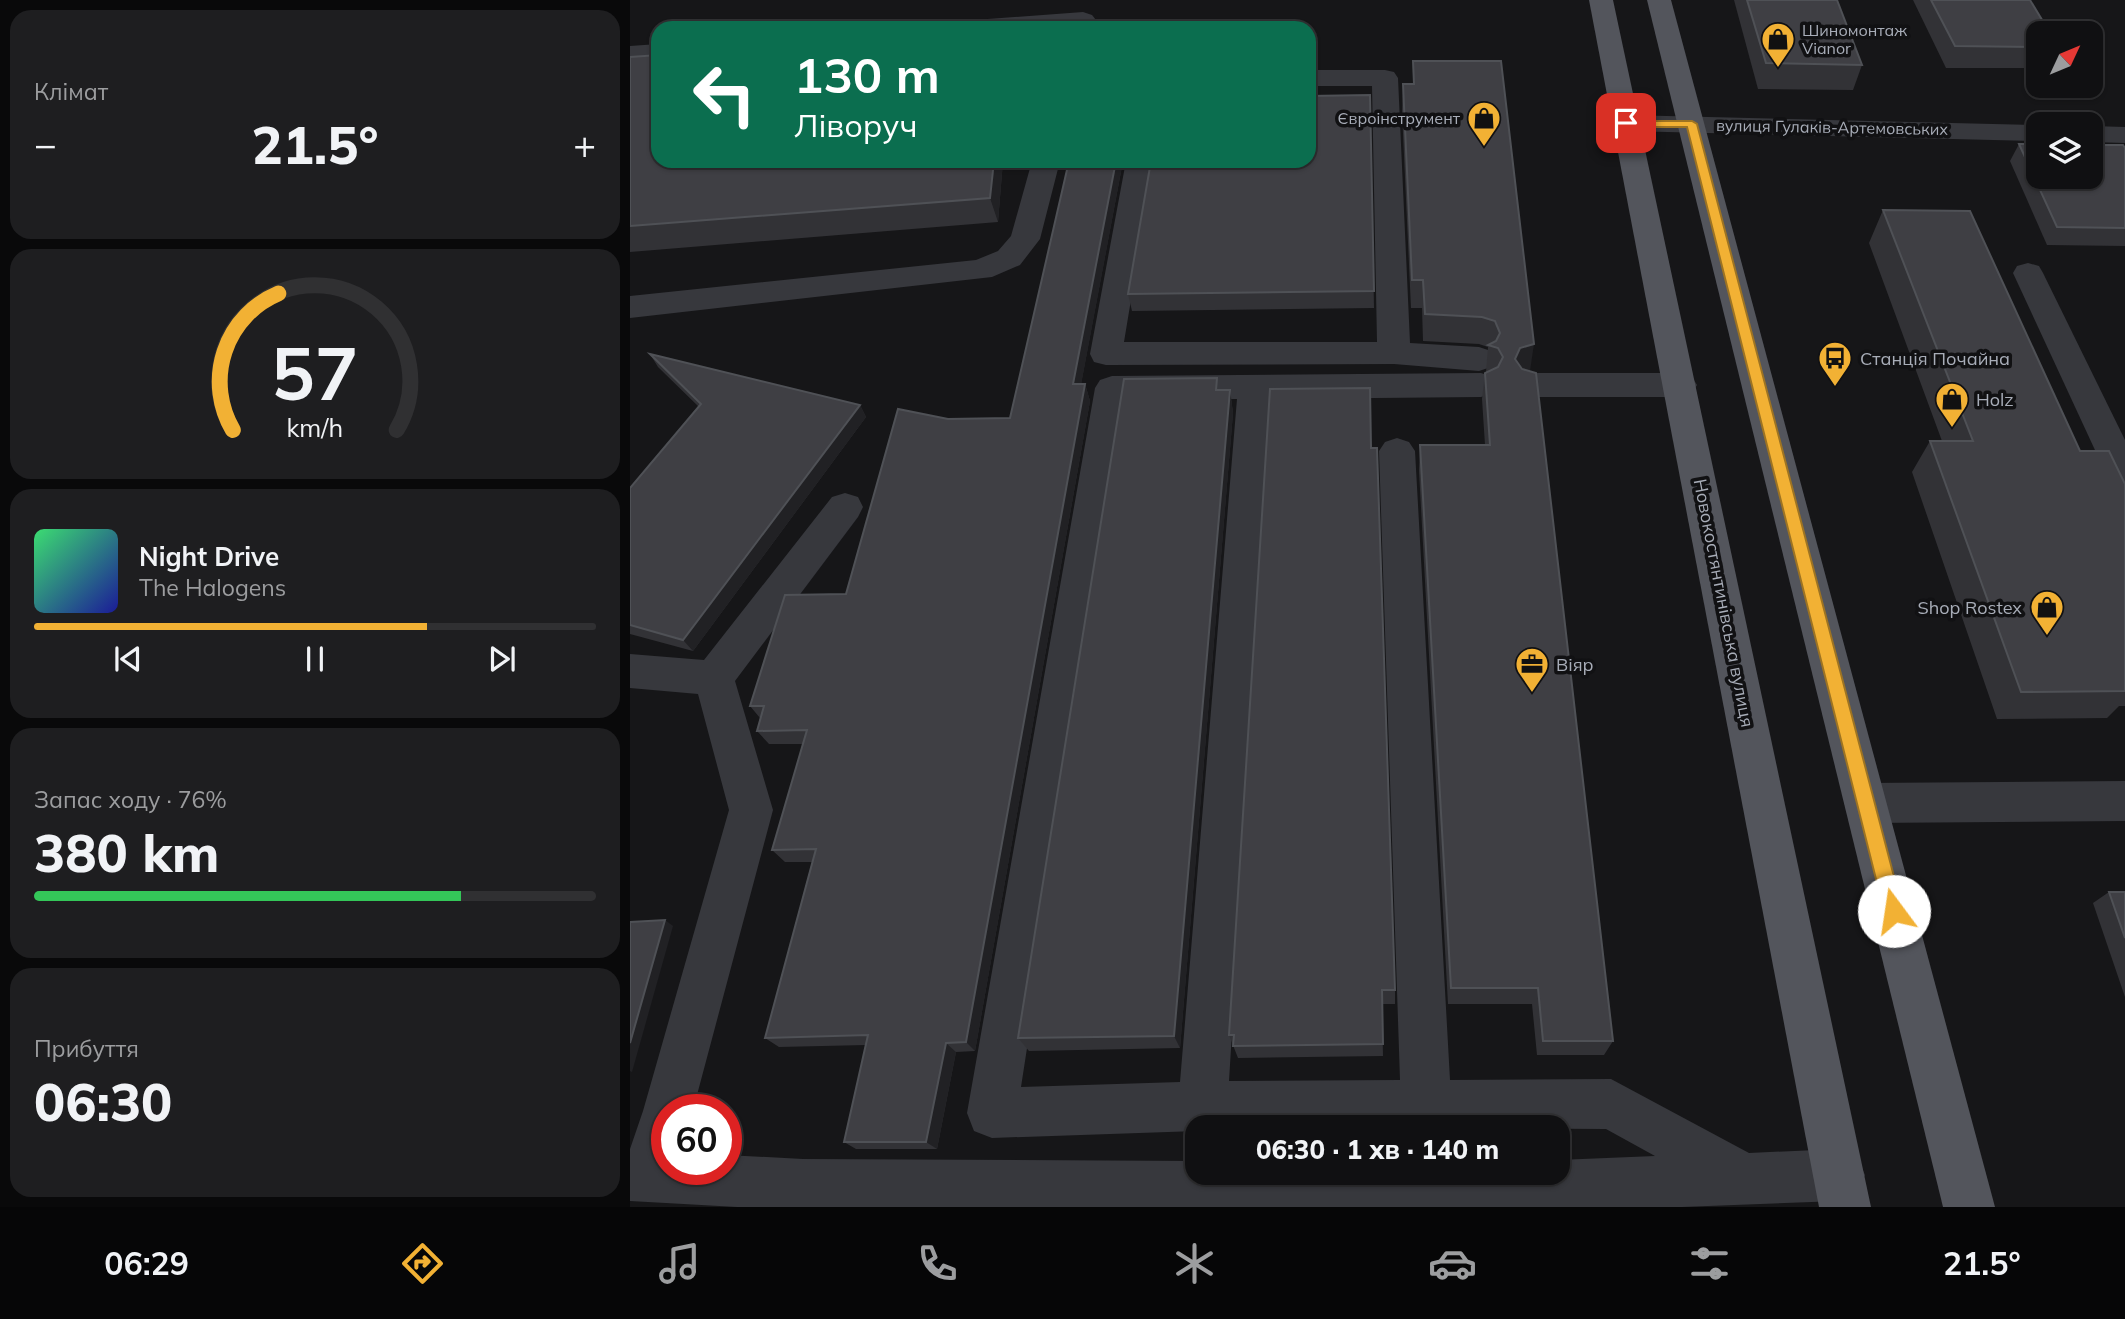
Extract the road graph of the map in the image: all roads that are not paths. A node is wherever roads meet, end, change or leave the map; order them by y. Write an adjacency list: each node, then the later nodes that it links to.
1 (1101, 0): 4 (street)
2 (1601, 0): 8 (main road, Новокостянтинівська вулиця)
3 (1659, 0): 9 (main road)
4 (1084, 21)
5 (651, 52): 6 (street)
6 (630, 54)
7 (1316, 78): 17 (street)
8 (1626, 123): 9 (street, вулиця Гулаків-Артемовських); 19 (main road, Новокостянтинівська вулиця)
9 (1692, 124): 10 (street, вулиця Гулаків-Артемовських); 27 (main road)
10 (2026, 133)
11 (2103, 134): 12 (street)
12 (2125, 135)
13 (1044, 168): 16 (street)
14 (1139, 168): 17 (street)
15 (2028, 274): 22 (street)
16 (630, 307)
17 (1394, 353): 20 (street)
18 (1530, 373): 19 (street)
19 (1680, 385): 34 (main road, Новокостянтинівська вулиця)
20 (1255, 386): 30 (street); 30 (street)
21 (1397, 451): 29 (street)
22 (2125, 476)
23 (845, 507): 25 (street)
24 (630, 671): 25 (street)
25 (715, 678): 28 (street)
26 (2125, 801): 27 (street)
27 (1866, 803): 35 (main road)
28 (672, 1094)
29 (1426, 1104): 30 (street); 33 (street)
30 (1203, 1106)
31 (651, 1151): 32 (street)
32 (640, 1175): 33 (street)
33 (1744, 1178): 34 (street)
34 (1842, 1191)
35 (1969, 1207)

